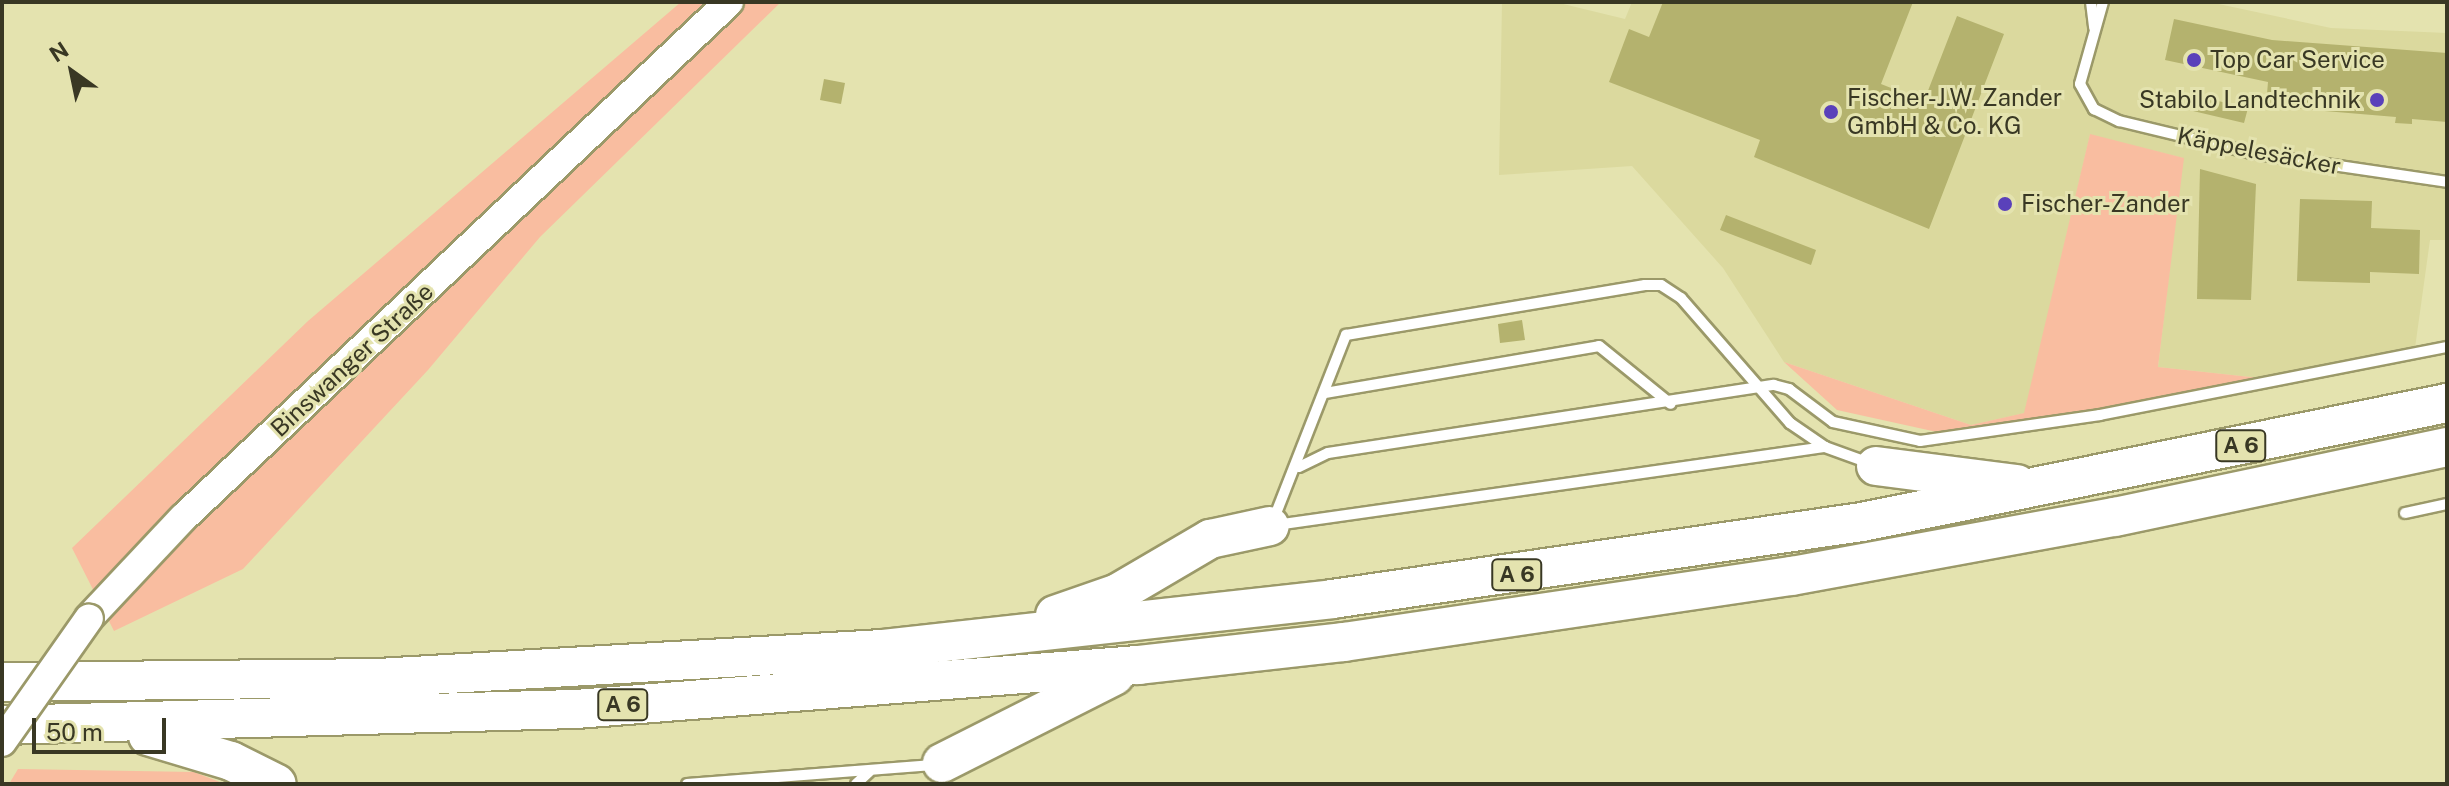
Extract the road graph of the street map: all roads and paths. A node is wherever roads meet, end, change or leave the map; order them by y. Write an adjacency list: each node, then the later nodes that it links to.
1 (729, 2): 24 (main road, Binswanger Straße, bridge)
2 (2091, 2): 4 (lane)
3 (2103, 2): 4 (lane, Käppelesäcker)
4 (2094, 31): 5 (lane, Käppelesäcker)
5 (2447, 182)
6 (2447, 347): 7 (lane)
7 (1757, 392): 8 (lane); 10 (lane); 11 (lane)
8 (1325, 393): 10 (lane); 14 (lane)
9 (2447, 403): 15 (highway, A 6)
10 (1671, 404): 14 (lane)
11 (1825, 447): 13 (lane); 18 (lane)
12 (2447, 447): 20 (highway, A 6)
13 (1876, 466): 15 (highway)
14 (1299, 467): 18 (lane)
15 (2035, 490): 19 (highway, A 6)
16 (2447, 504): 17 (lane)
17 (2405, 513)
18 (1270, 526): 19 (highway)
19 (996, 637): 21 (highway, A 6)
20 (1138, 665): 23 (highway, A 6); 25 (highway)
21 (2, 682)
22 (2, 725): 23 (highway, A 6)
23 (107, 725): 27 (highway)
24 (2, 742)
25 (942, 763): 26 (lane)
26 (869, 772): 28 (lane); 29 (lane)
27 (277, 784)
28 (687, 784)
29 (856, 784)

